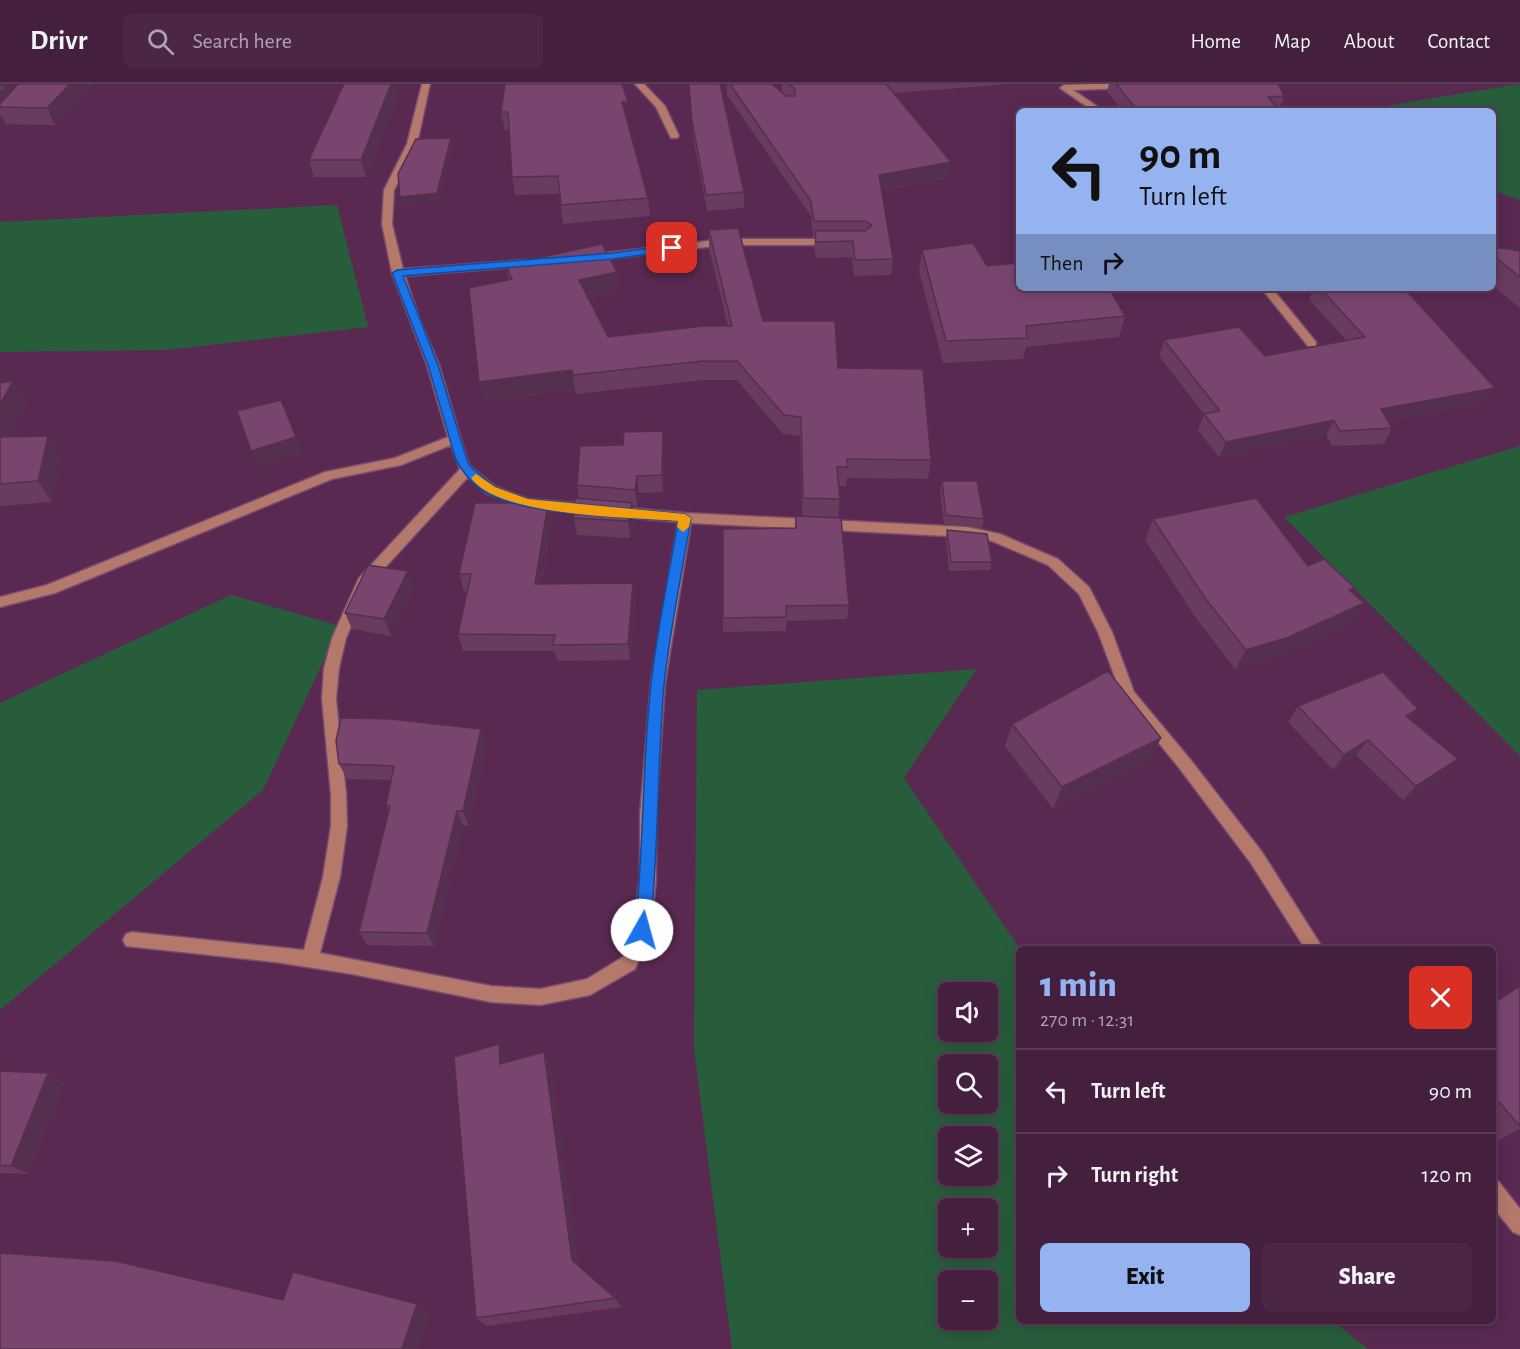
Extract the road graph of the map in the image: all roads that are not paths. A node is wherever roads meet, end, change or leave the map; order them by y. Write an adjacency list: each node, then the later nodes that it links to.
1 (426, 84): 10 (street)
2 (639, 84): 6 (street)
3 (1138, 85): 4 (street)
4 (1060, 86): 5 (street)
5 (1093, 108)
6 (674, 136)
7 (841, 242): 8 (street)
8 (579, 259)
9 (534, 262): 10 (street)
10 (397, 273): 13 (street)
11 (1268, 291): 12 (street)
12 (1312, 344)
13 (455, 439): 14 (street); 16 (street)
14 (467, 470): 15 (street); 19 (street)
15 (685, 518): 18 (street); 19 (street)
16 (0, 602)
17 (132, 940): 19 (street)
18 (1313, 946)
19 (310, 960)
20 (1496, 1194): 21 (street)
21 (1520, 1225)

